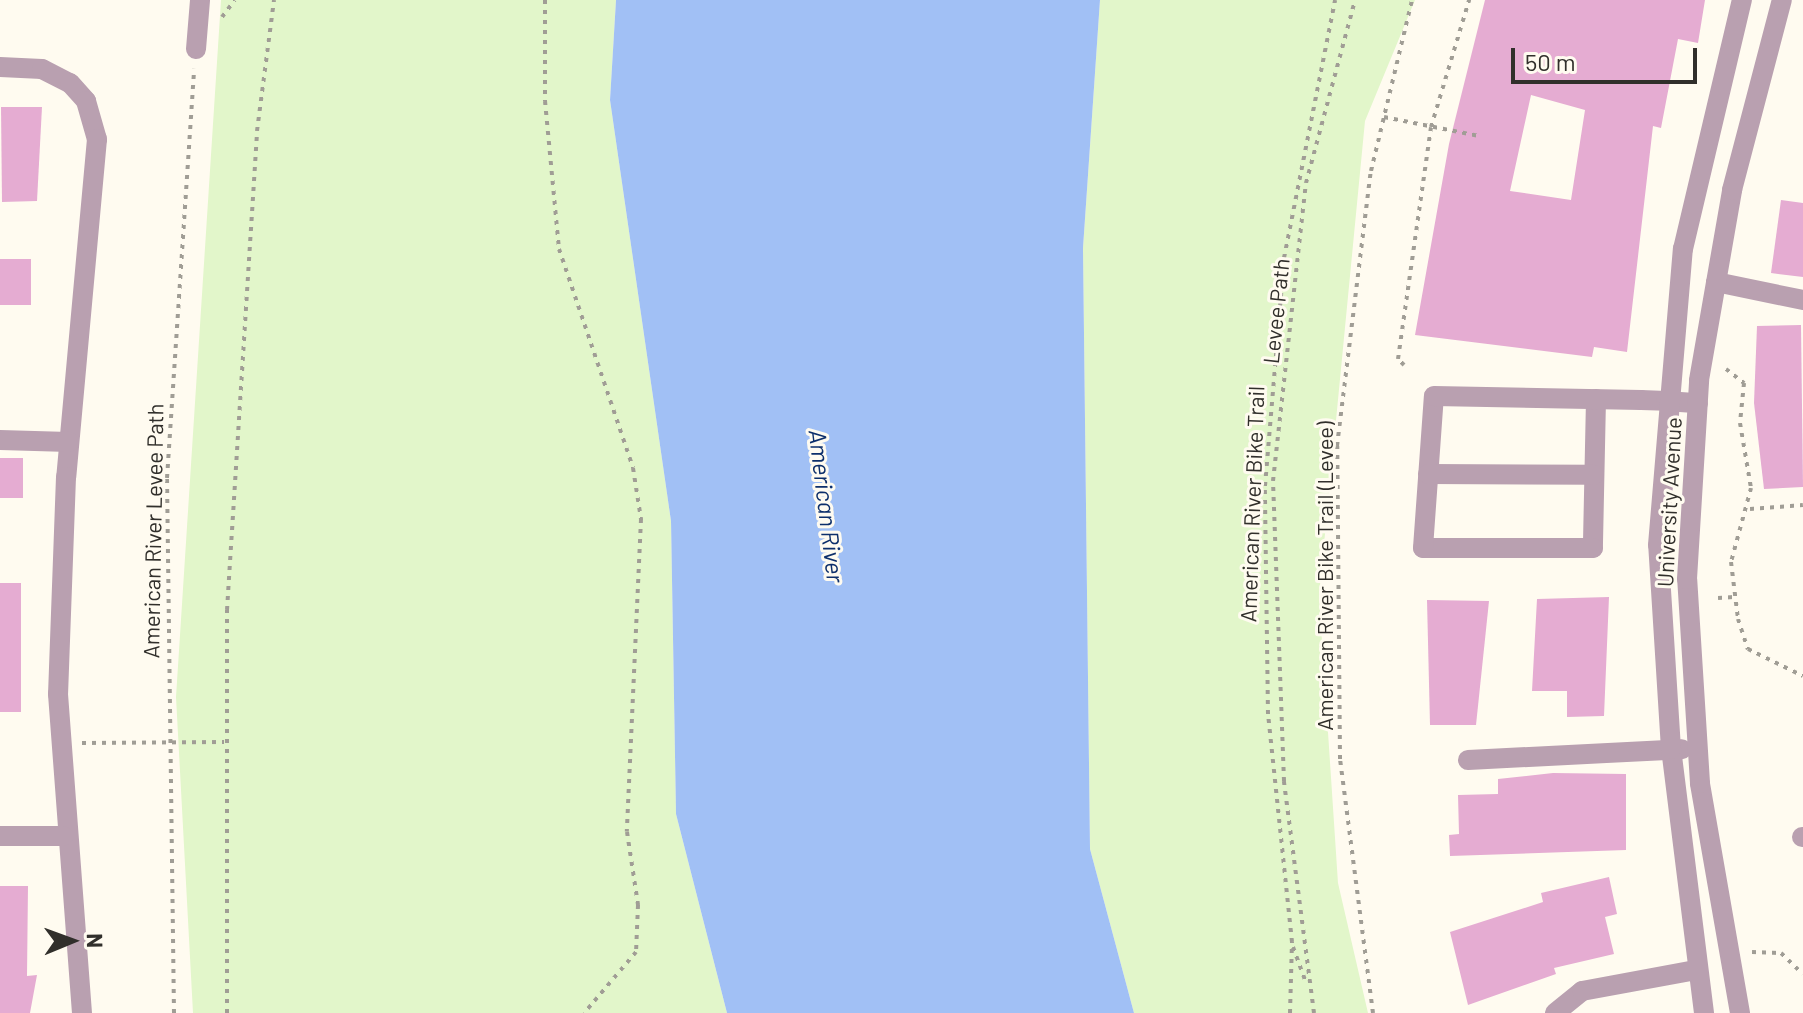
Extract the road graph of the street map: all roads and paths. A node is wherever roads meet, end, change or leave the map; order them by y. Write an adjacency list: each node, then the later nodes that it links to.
1 (200, 0): 10 (street)
2 (274, 0): 32 (path)
3 (545, 0): 47 (path)
4 (1335, 0): 39 (path, American River Bike Trail)
5 (1355, 0): 43 (path, Levee Path)
6 (1412, 0): 12 (path, American River Bike Trail (Levee))
7 (1469, 0): 13 (path)
8 (1742, 0): 20 (street, University Avenue)
9 (1782, 0): 15 (street, University Avenue)
10 (196, 49): 31 (path, American River Levee Path)
11 (0, 67): 23 (street)
12 (1384, 117): 13 (path); 50 (path, American River Bike Trail (Levee))
13 (1431, 127): 14 (path); 17 (path)
14 (1479, 136)
15 (1716, 282): 16 (street); 21 (street, University Avenue)
16 (1803, 300)
17 (1404, 365)
18 (1726, 369): 27 (path)
19 (1596, 399): 20 (street); 24 (street); 25 (street)
20 (1666, 401): 21 (street); 35 (street, University Avenue)
21 (1698, 403): 34 (street, University Avenue)
22 (0, 440): 23 (street)
23 (69, 442): 33 (street)
24 (1428, 474): 25 (street); 25 (street)
25 (1594, 475)
26 (1803, 505): 27 (path)
27 (1750, 509): 28 (path)
28 (1734, 597): 29 (path); 30 (path)
29 (1718, 598)
30 (1803, 676)
31 (166, 742): 32 (path); 33 (path); 45 (path, American River Levee Path)
32 (224, 742): 46 (path)
33 (59, 743): 38 (street)
34 (1698, 748): 35 (street); 53 (street, University Avenue)
35 (1671, 749): 36 (street); 41 (street, University Avenue)
36 (1468, 760)
37 (0, 836): 38 (street)
38 (63, 836): 44 (street)
39 (1292, 942): 43 (path); 48 (path, American River Bike Trail)
40 (1752, 952): 42 (path)
41 (1695, 970): 51 (street); 52 (street, University Avenue)
42 (1803, 974)
43 (1308, 990): 49 (path, Levee Path)
44 (82, 1013)
45 (174, 1013)
46 (227, 1013)
47 (584, 1013)
48 (1290, 1013)
49 (1314, 1013)
50 (1373, 1013)
51 (1555, 1013)
52 (1704, 1013)
53 (1740, 1013)

